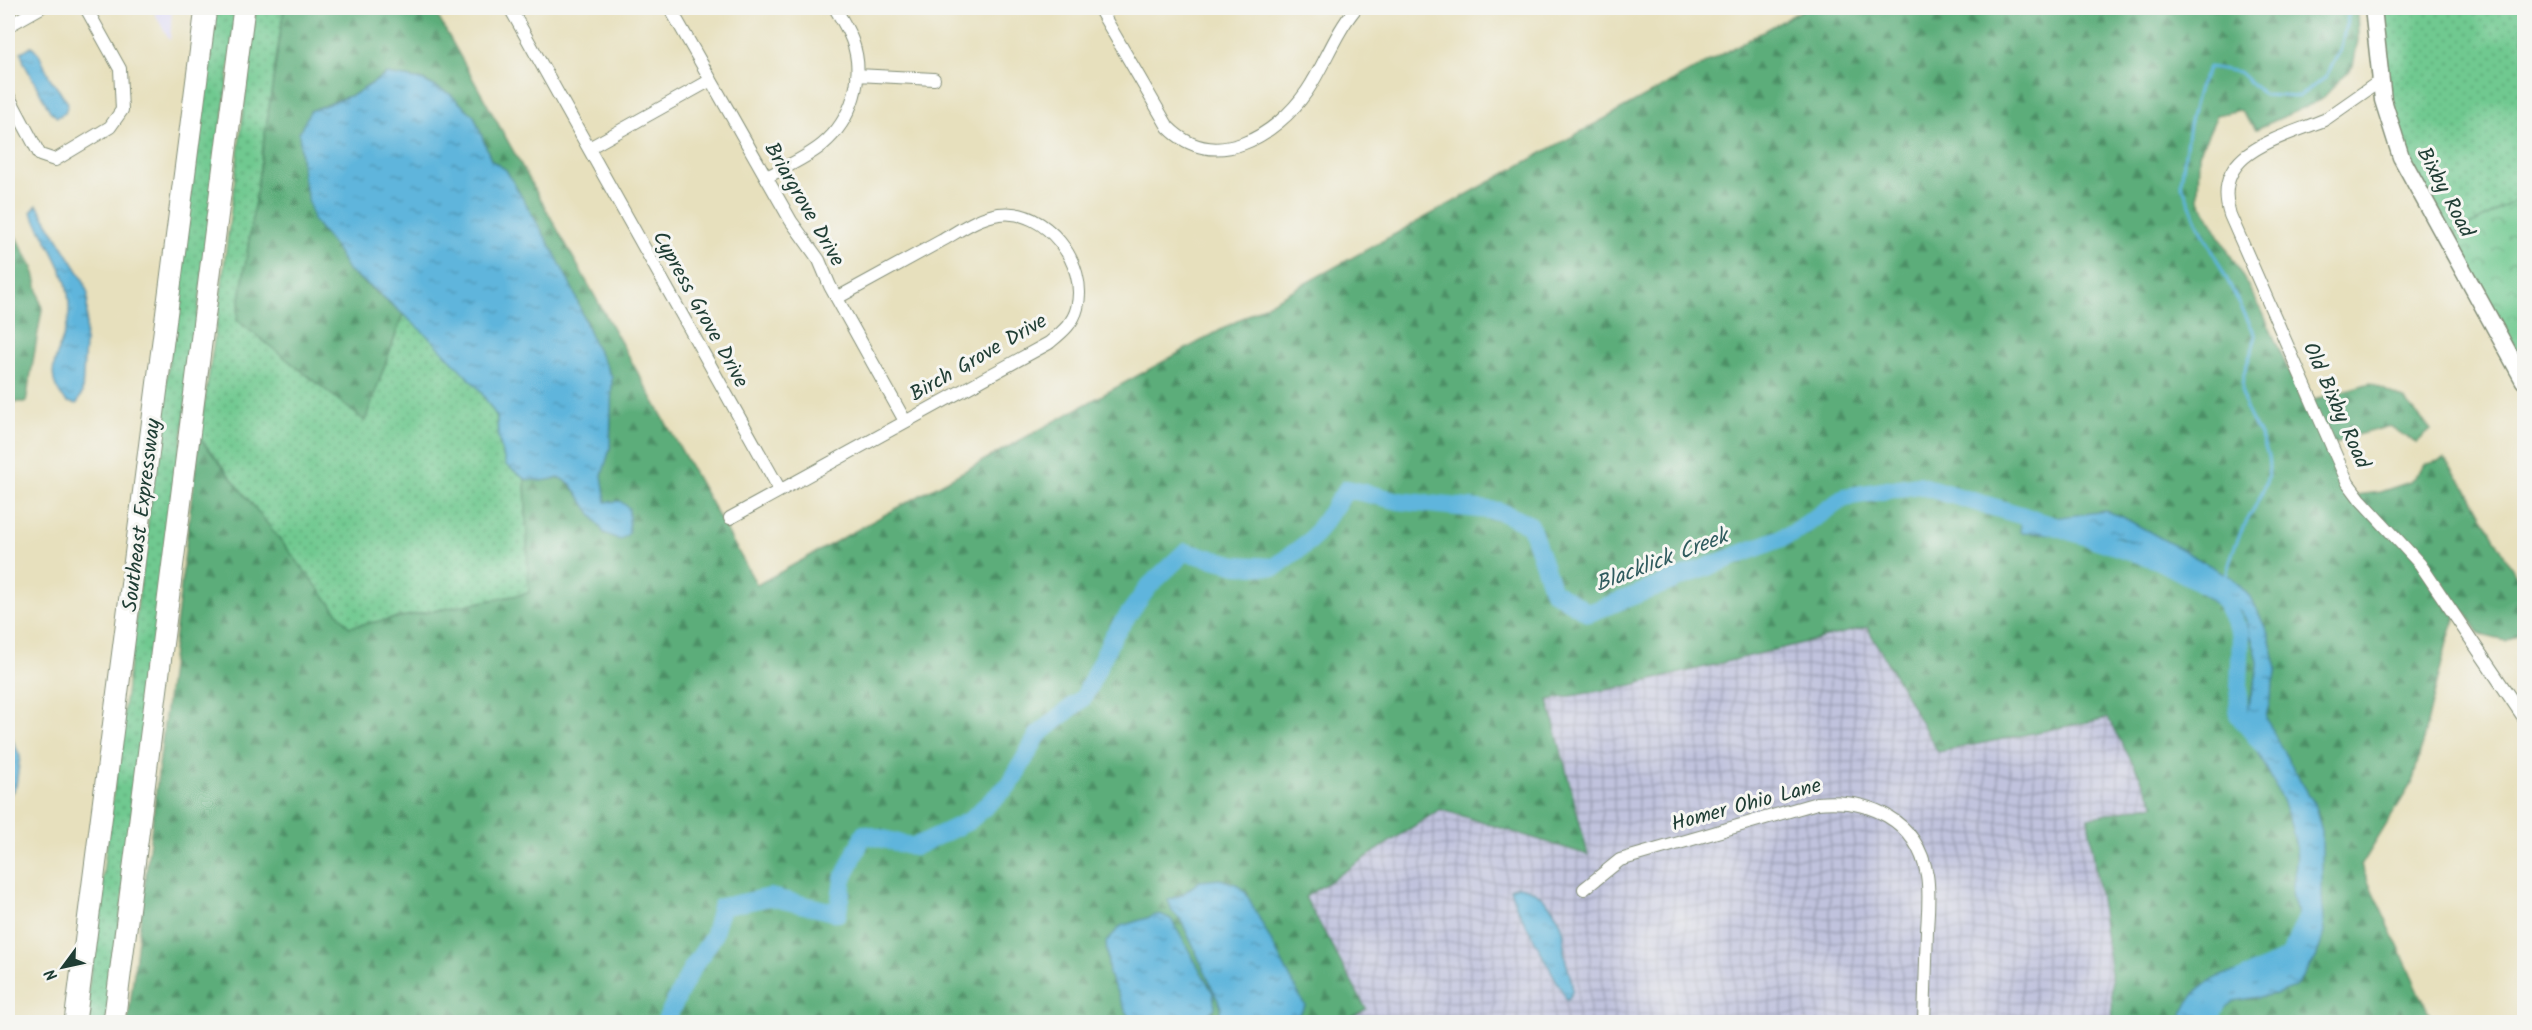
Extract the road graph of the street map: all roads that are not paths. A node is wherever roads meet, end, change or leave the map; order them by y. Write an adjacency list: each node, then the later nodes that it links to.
1 (40, 8): 11 (street)
2 (86, 8): 16 (street)
3 (206, 8): 26 (highway, Southeast Expressway)
4 (244, 8): 27 (highway, Southeast Expressway)
5 (510, 8): 17 (street, Cypress Grove Drive)
6 (670, 8): 14 (street, Briargrove Drive)
7 (835, 8): 12 (street)
8 (1099, 8): 9 (street)
9 (1356, 8)
10 (2373, 8): 15 (street, Bixby Road)
11 (8, 26)
12 (857, 75): 13 (street); 18 (street)
13 (934, 79)
14 (711, 80): 17 (street); 18 (street, Briargrove Drive)
15 (2380, 81): 20 (street, Bixby Road); 24 (street, Old Bixby Road)
16 (8, 95)
17 (589, 148): 22 (street, Cypress Grove Drive)
18 (766, 177): 19 (street, Briargrove Drive)
19 (837, 298): 21 (street, Briargrove Drive); 21 (street, Birch Grove Drive)
20 (2524, 381)
21 (905, 421): 22 (street, Birch Grove Drive)
22 (780, 490): 23 (street, Birch Grove Drive)
23 (729, 518)
24 (2524, 718)
25 (1584, 889): 28 (street, Homer Ohio Lane)
26 (75, 1023)
27 (114, 1023)
28 (1924, 1023)

